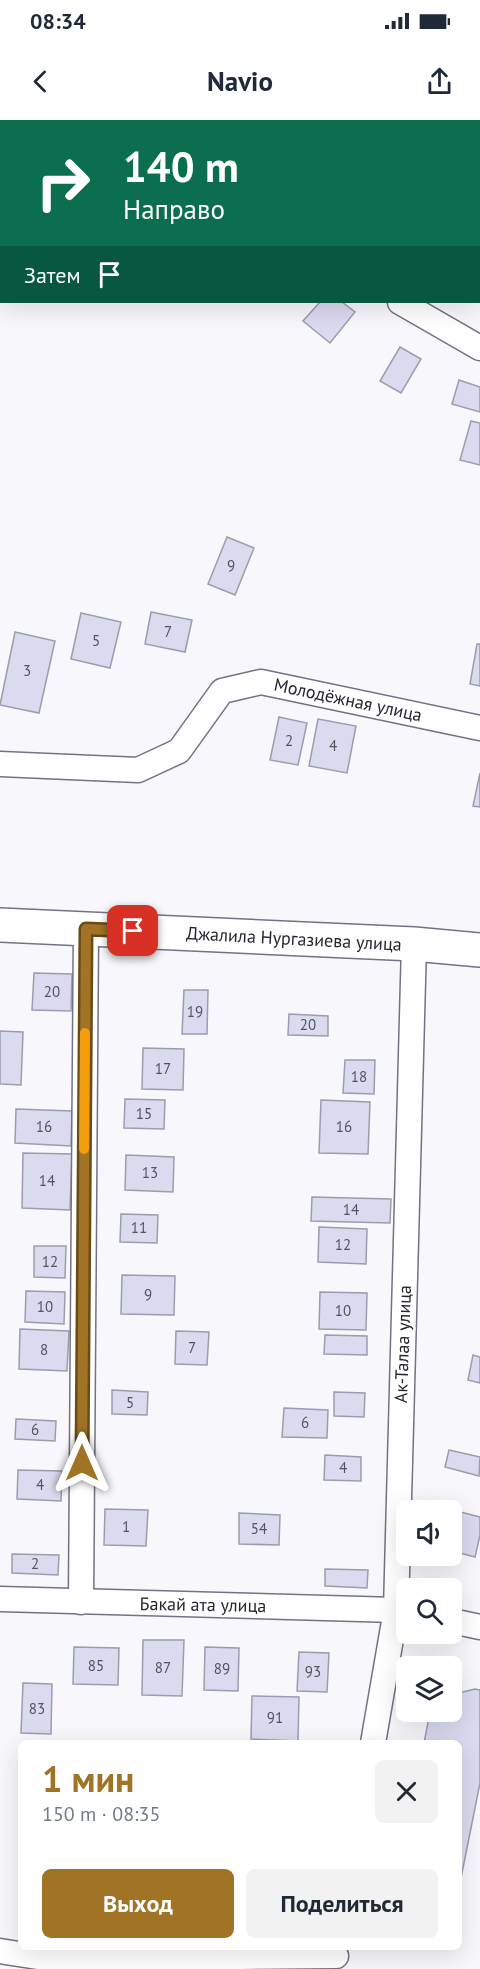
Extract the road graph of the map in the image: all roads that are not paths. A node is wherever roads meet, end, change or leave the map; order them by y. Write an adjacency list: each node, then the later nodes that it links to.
1 (402, 303): 2 (street)
2 (480, 348)
3 (480, 728): 4 (street, Молодёжная улица)
4 (0, 764)
5 (0, 925): 6 (street, Джалила Нургазиева улица)
6 (86, 929): 7 (street, Джалила Нургазиева улица); 11 (street)
7 (414, 944): 8 (street, Джалила Нургазиева улица); 9 (street, Ак-Талаа улица)
8 (480, 950)
9 (402, 1578)
10 (0, 1599): 11 (street, Бакай ата улица)
11 (81, 1602): 12 (street, Бакай ата улица)
12 (396, 1611)
13 (462, 1623): 14 (street)
14 (480, 1627)
15 (396, 1635): 16 (street, Ак-Талаа улица)
16 (374, 1740)
17 (0, 1951): 18 (street)
18 (336, 1958)

